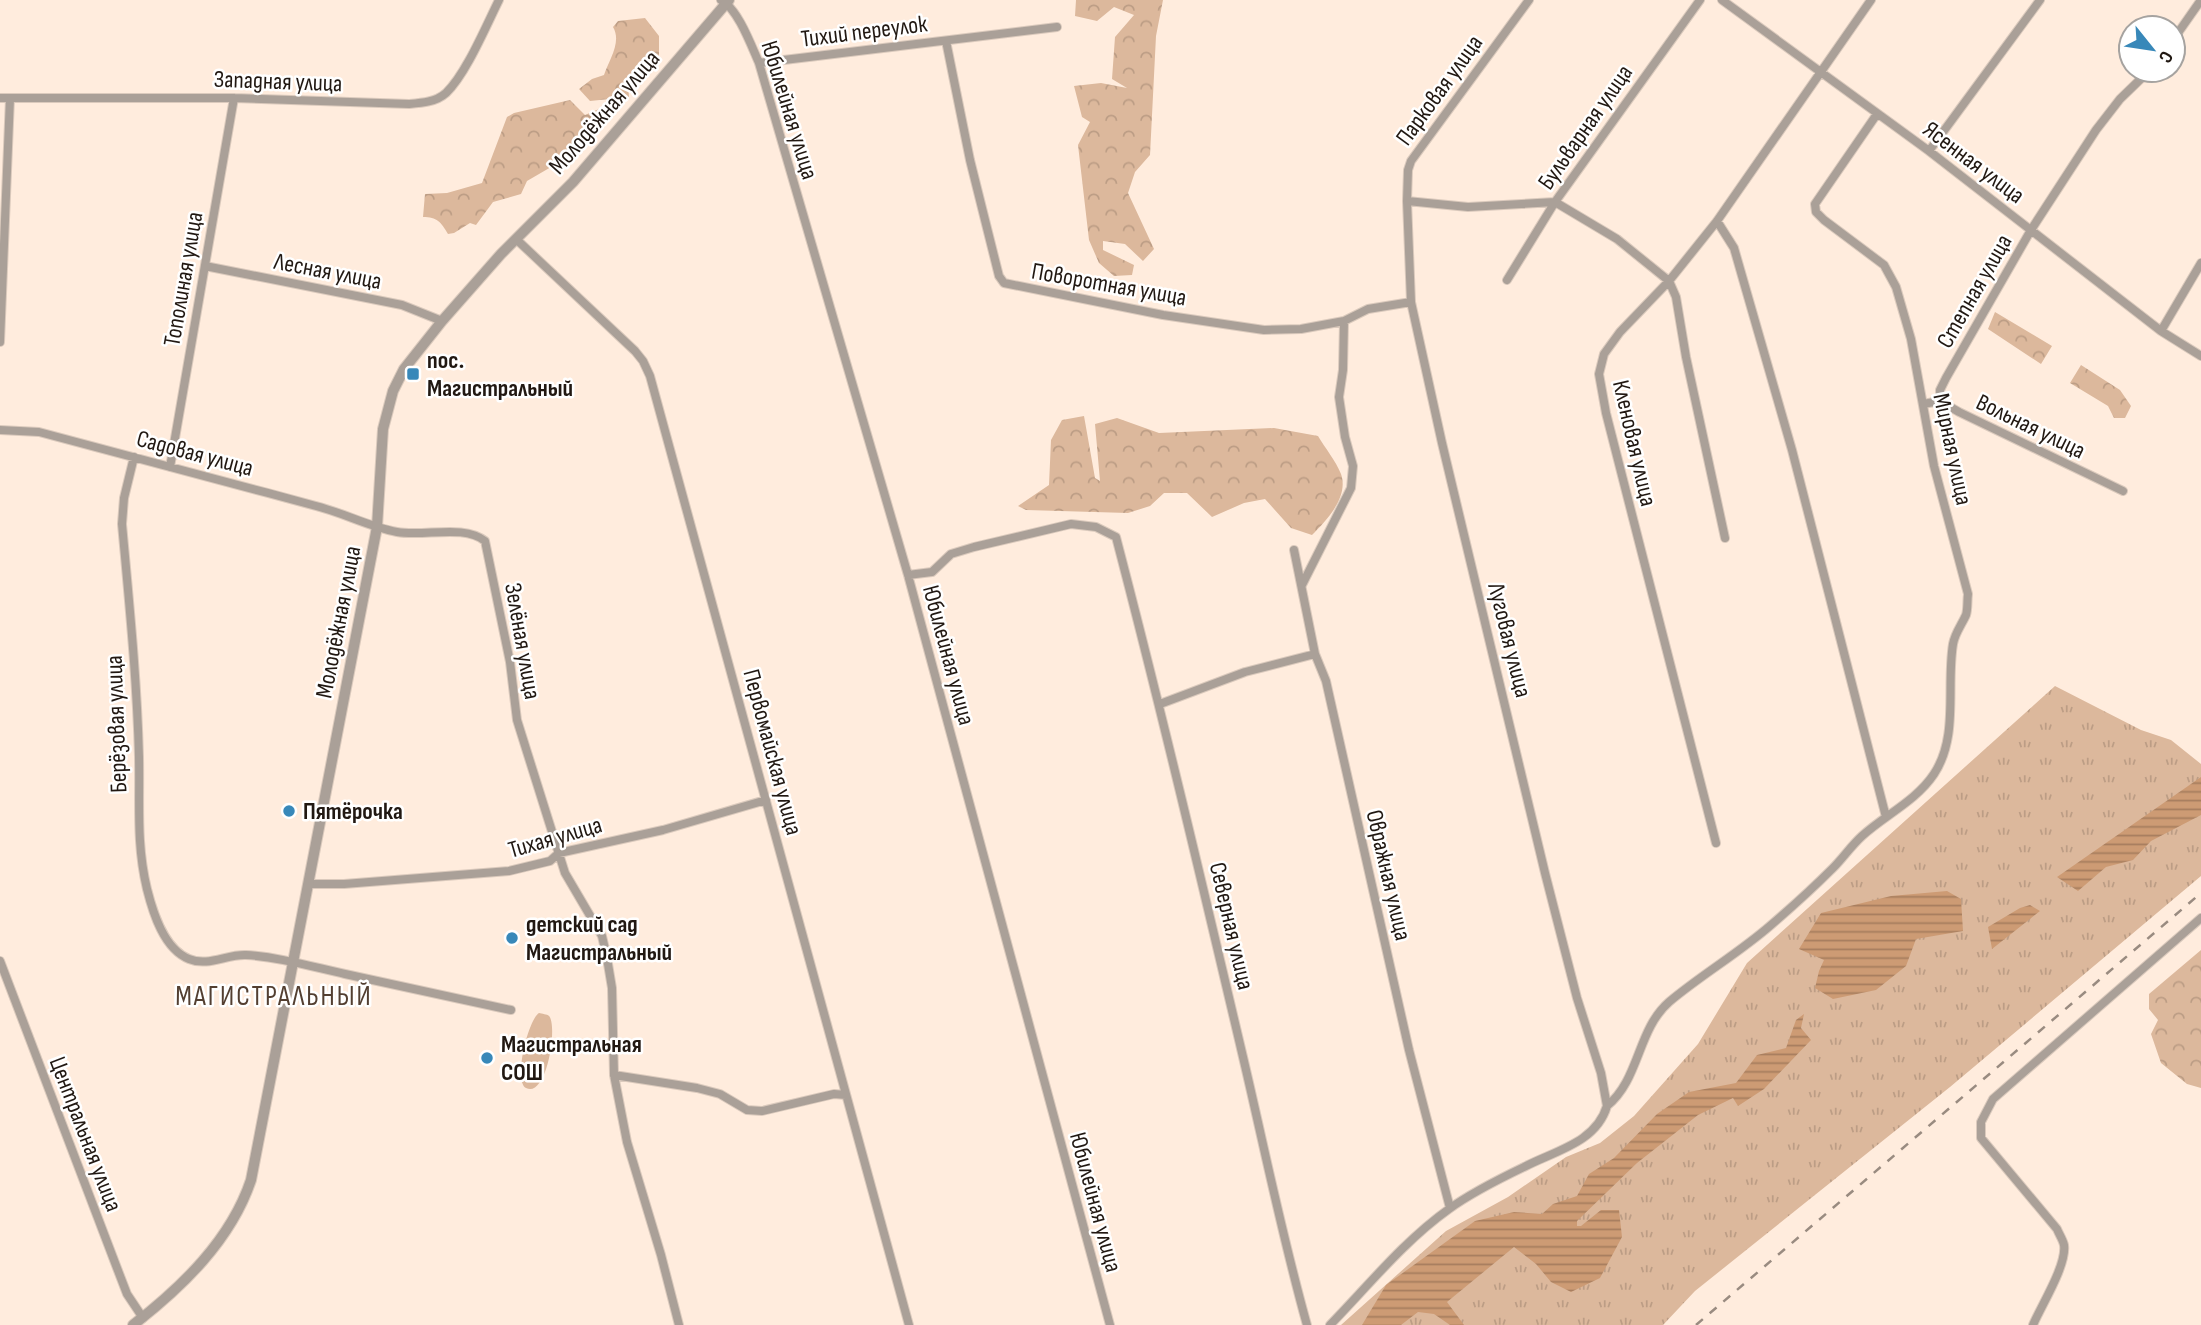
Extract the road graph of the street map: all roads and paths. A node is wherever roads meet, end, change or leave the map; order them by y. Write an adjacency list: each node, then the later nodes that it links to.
1 (499, 0): 17 (street, Западная улица)
2 (1529, 0): 20 (street, Парковая улица)
3 (1700, 0): 22 (street, Бульварная улица)
4 (1722, 0): 13 (street, Ясенная улица)
5 (1871, 0): 13 (street, Кленовая улица)
6 (2040, 0): 19 (street)
7 (2201, 0): 9 (street)
8 (726, 1): 12 (street, Юбилейная улица); 25 (street, Молодёжная улица)
9 (2187, 20)
10 (1057, 26): 11 (street, Тихий переулок)
11 (946, 41): 12 (street, Тихий переулок); 32 (street, Поворотная улица)
12 (759, 63): 45 (street, Юбилейная улица)
13 (1820, 73): 18 (street, Ясенная улица); 23 (street, Кленовая улица)
14 (2136, 84): 24 (street, Степная улица)
15 (0, 98): 16 (street, Западная улица)
16 (10, 98): 17 (street, Западная улица); 34 (street)
17 (234, 98): 27 (street, Тополиная улица)
18 (1877, 114): 19 (street, Ясенная улица); 37 (street, Мирная улица)
19 (1929, 151): 24 (street, Ясенная улица)
20 (1408, 170): 21 (street, Луговая улица)
21 (1407, 201): 22 (street); 30 (street, Луговая улица)
22 (1555, 202): 28 (street, Бульварная улица); 29 (street)
23 (1717, 220): 29 (street, Кленовая улица); 50 (street)
24 (2031, 230): 33 (street, Ясенная улица); 36 (street, Степная улица)
25 (516, 239): 31 (street, Молодёжная улица); 49 (street, Первомайская улица)
26 (2201, 263): 33 (street)
27 (205, 266): 31 (street, Лесная улица); 40 (street, Тополиная улица)
28 (1507, 280)
29 (1669, 281): 43 (street); 51 (street, Кленовая улица)
30 (1411, 302): 32 (street, Поворотная улица); 60 (street, Луговая улица)
31 (442, 321): 42 (street, Молодёжная улица)
32 (1344, 321): 46 (street)
33 (2161, 331): 35 (street, Ясенная улица)
34 (0, 342)
35 (2201, 356)
36 (1940, 401): 37 (street, Вольная улица); 41 (street, Вольная улица)
37 (1923, 404): 50 (street, Мирная улица)
38 (0, 430): 39 (street, Садовая улица)
39 (134, 457): 40 (street, Садовая улица); 56 (street, Берёзовая улица)
40 (170, 467): 42 (street, Садовая улица)
41 (2123, 491)
42 (377, 527): 52 (street, Зелёная улица); 53 (street, Молодёжная улица)
43 (1726, 538)
44 (1294, 550): 46 (street, Овражная улица)
45 (908, 575): 48 (street, Северная улица); 66 (street, Юбилейная улица)
46 (1302, 585): 47 (street, Овражная улица)
47 (1315, 654): 48 (street); 61 (street, Овражная улица)
48 (1160, 704): 67 (street, Северная улица)
49 (766, 800): 52 (street, Тихая улица); 59 (street, Первомайская улица)
50 (1886, 817): 60 (street)
51 (1716, 843)
52 (559, 853): 53 (street, Тихая улица); 58 (street, Зелёная улица)
53 (308, 884): 56 (street, Молодёжная улица)
54 (2201, 918): 69 (street)
55 (0, 961): 62 (street, Центральная улица)
56 (293, 963): 57 (street); 62 (street, Молодёжная улица)
57 (511, 1010)
58 (614, 1075): 59 (street); 64 (street, Зелёная улица)
59 (846, 1095): 65 (street, Первомайская улица)
60 (1606, 1109): 61 (street)
61 (1450, 1208): 68 (street)
62 (143, 1318): 63 (street, Молодёжная улица)
63 (133, 1325)
64 (679, 1325)
65 (909, 1325)
66 (1110, 1325)
67 (1307, 1325)
68 (1329, 1325)
69 (2033, 1325)

